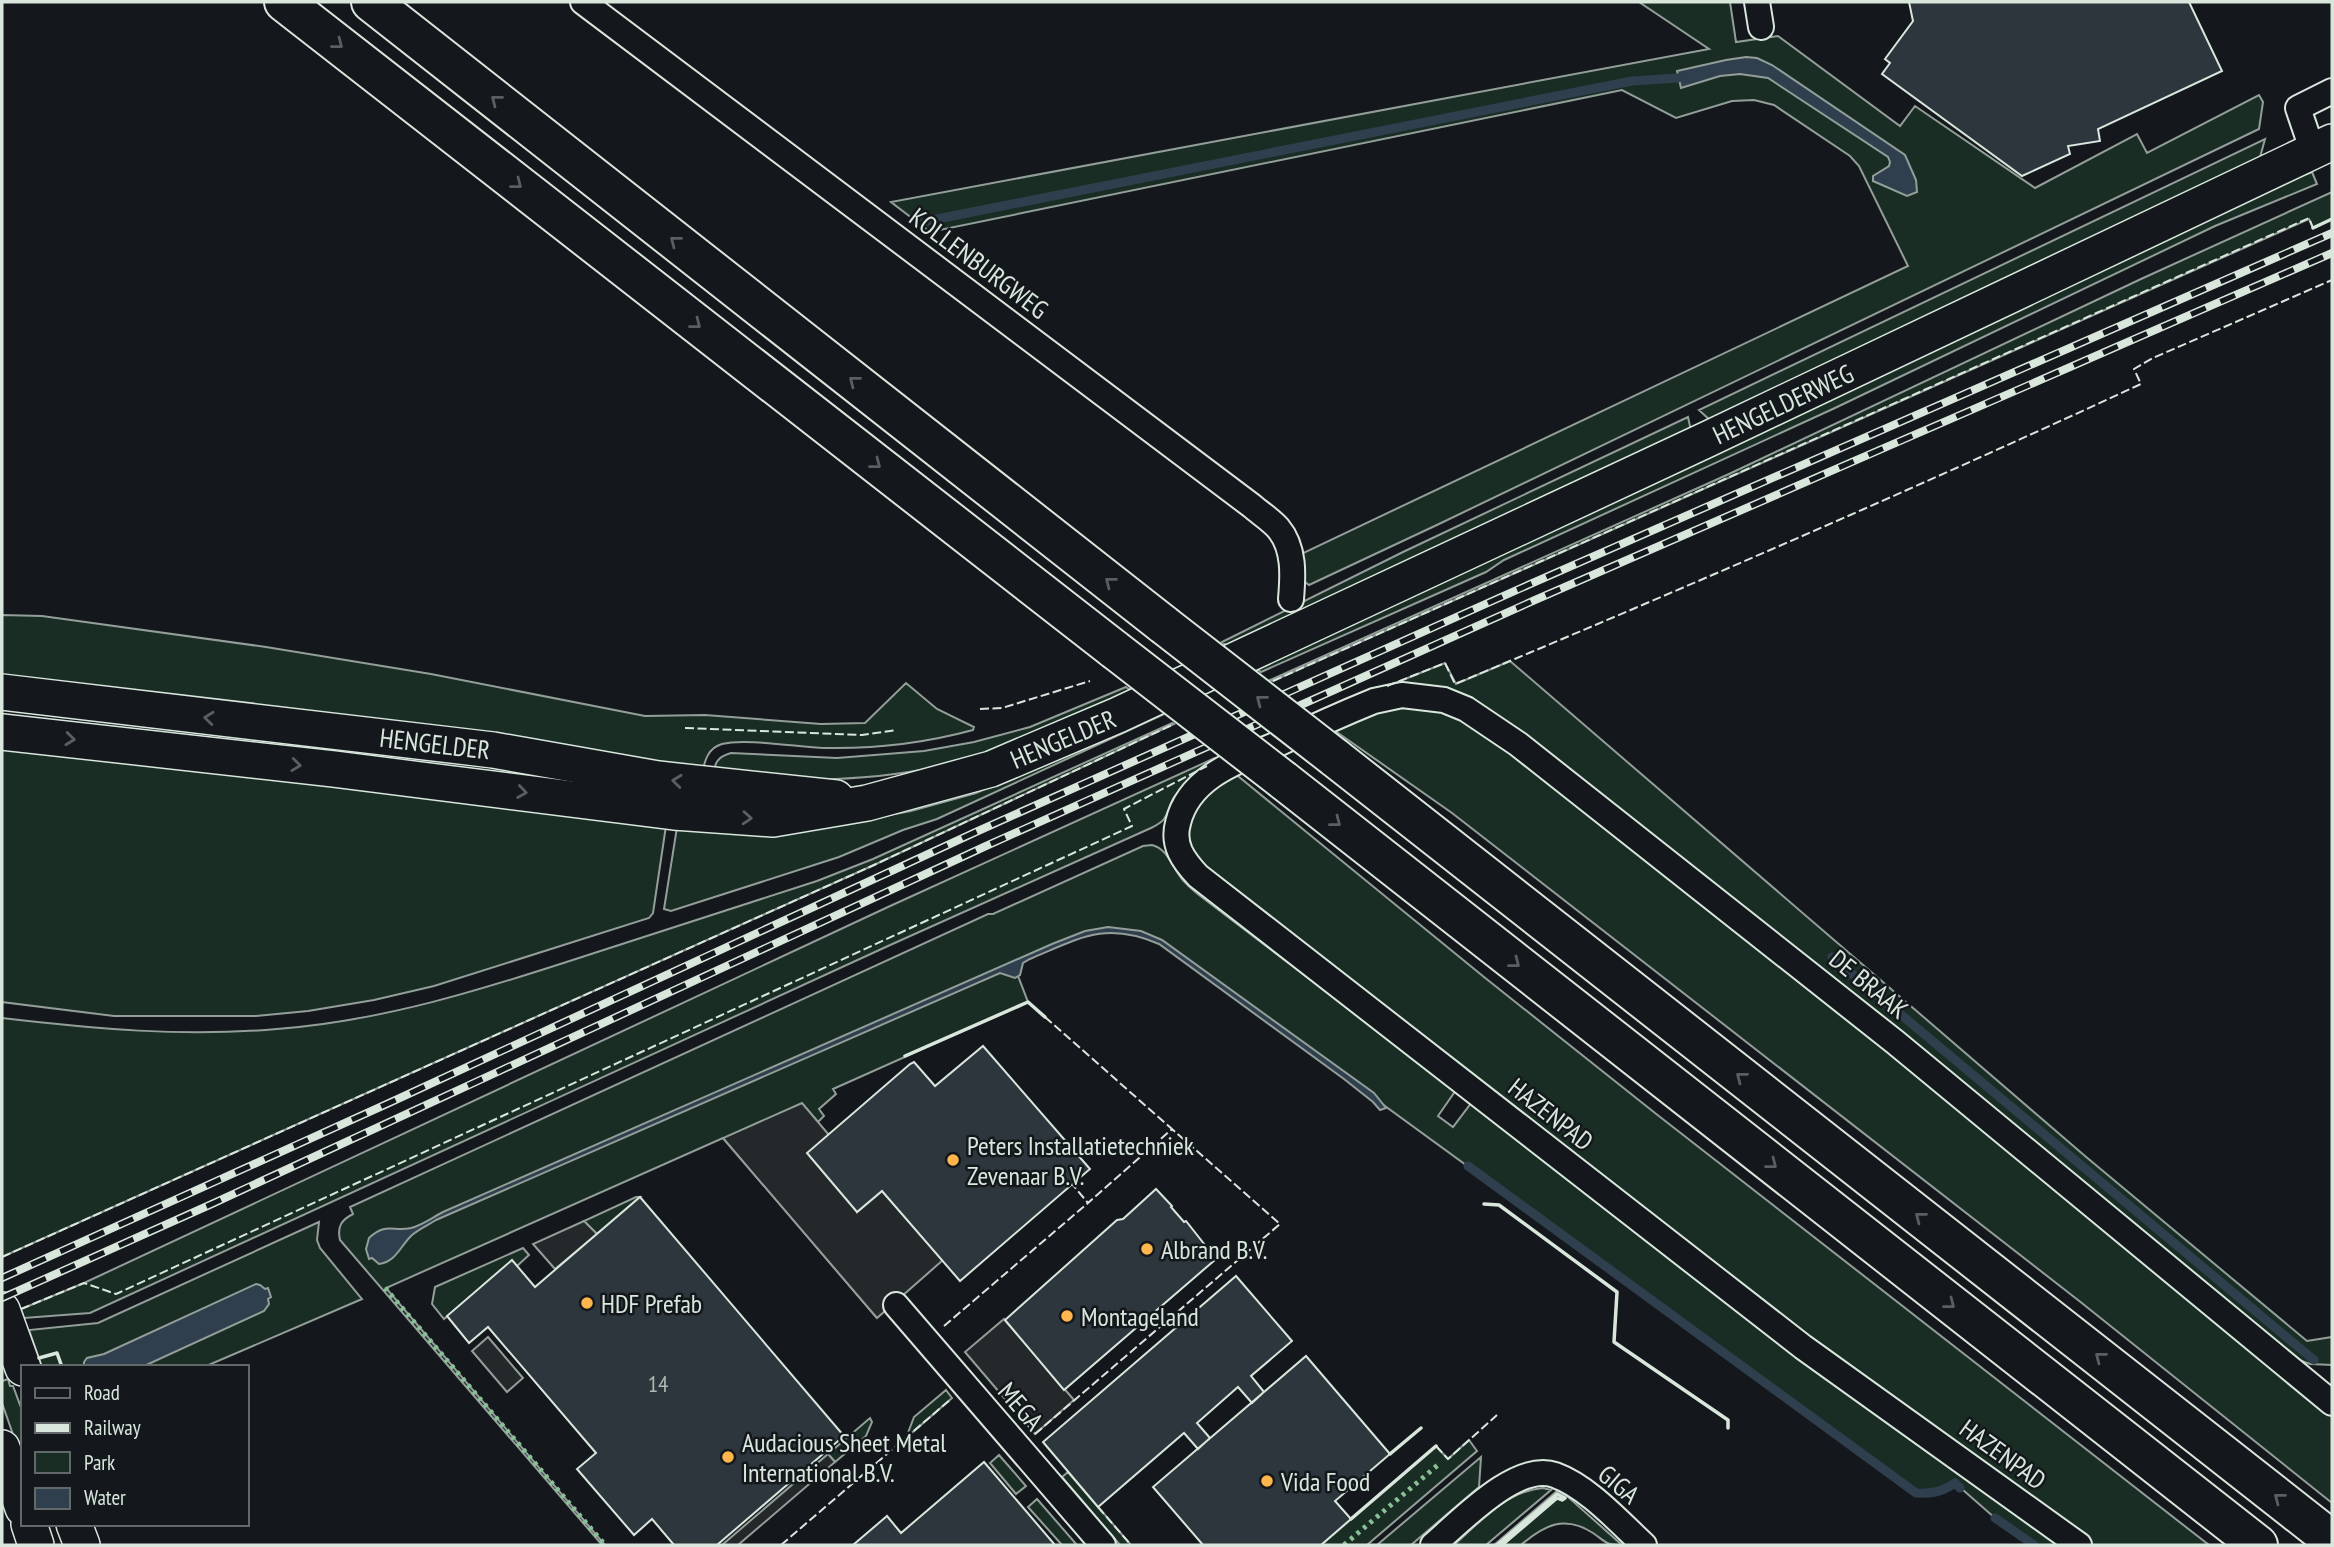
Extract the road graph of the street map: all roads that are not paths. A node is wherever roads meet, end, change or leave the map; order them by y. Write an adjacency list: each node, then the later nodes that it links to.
1 (284, 2): 29 (highway, one-way to 29, bridge)
2 (370, 2): 22 (highway, one-way to 2, bridge)
3 (583, 2): 8 (street, KOLLENBURGWEG)
4 (1757, 2): 5 (street)
5 (1761, 27)
6 (2332, 91): 7 (street, HENGELDERWEG)
7 (2322, 147): 9 (main road, HENGELDERWEG)
8 (1291, 599)
9 (1252, 652): 13 (main road, HENGELDER)
10 (2, 692): 13 (main road, HENGELDER, one-way to 10)
11 (1335, 717): 17 (street, DE BRAAK); 28 (street, HAZENPAD)
12 (2, 732): 13 (main road, HENGELDER, one-way to 13)
13 (867, 803)
14 (896, 1305): 25 (street, MEGA)
15 (2, 1310): 16 (main road)
16 (22, 1365)
17 (2330, 1398)
18 (2, 1448): 19 (main road)
19 (21, 1502)
20 (30, 1526): 23 (main road)
21 (75, 1526): 24 (main road)
22 (2332, 1540)
23 (36, 1545)
24 (82, 1545)
25 (1102, 1545)
26 (1433, 1545): 27 (street, GIGA)
27 (1644, 1545)
28 (2079, 1545)
29 (2258, 1545)

